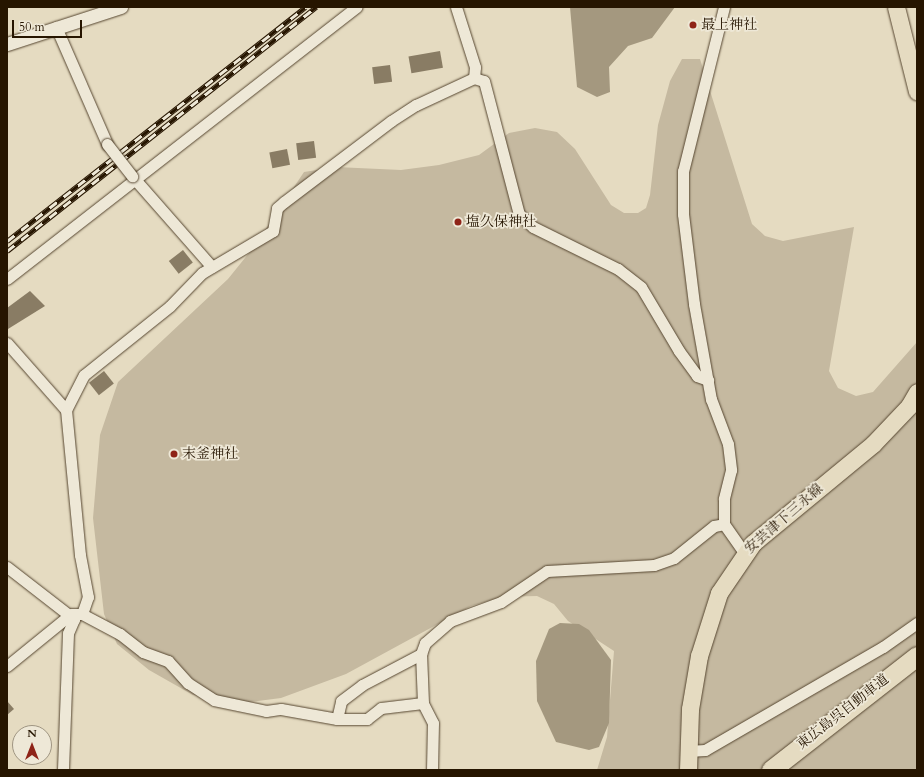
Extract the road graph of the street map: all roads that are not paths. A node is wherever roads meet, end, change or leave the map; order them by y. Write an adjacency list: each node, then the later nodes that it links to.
1 (121, 7): 6 (street)
2 (357, 7): 10 (street)
3 (456, 7): 8 (street)
4 (724, 7): 14 (street)
5 (896, 7): 9 (main road)
6 (56, 27): 7 (street); 10 (street, bridge)
7 (7, 44)
8 (474, 78): 11 (street); 14 (street)
9 (917, 91)
10 (134, 177): 11 (street); 12 (street)
11 (212, 267): 16 (street)
12 (7, 279)
13 (7, 343): 16 (street)
14 (708, 380): 17 (street)
15 (917, 392): 18 (main road, 安芸津下三永線)
16 (66, 410): 20 (street)
17 (724, 524): 18 (street); 22 (street)
18 (744, 553): 27 (main road, 安芸津下三永線)
19 (7, 568): 20 (street)
20 (76, 614): 24 (street); 26 (street); 28 (street)
21 (917, 623): 27 (street)
22 (421, 654): 25 (street); 26 (street)
23 (917, 656): 31 (highway, 東広島呉自動車道)
24 (7, 666)
25 (423, 703): 26 (street); 29 (street)
26 (337, 719)
27 (688, 751): 30 (main road, 安芸津下三永線)
28 (62, 770)
29 (432, 770)
30 (688, 770)
31 (771, 770)

